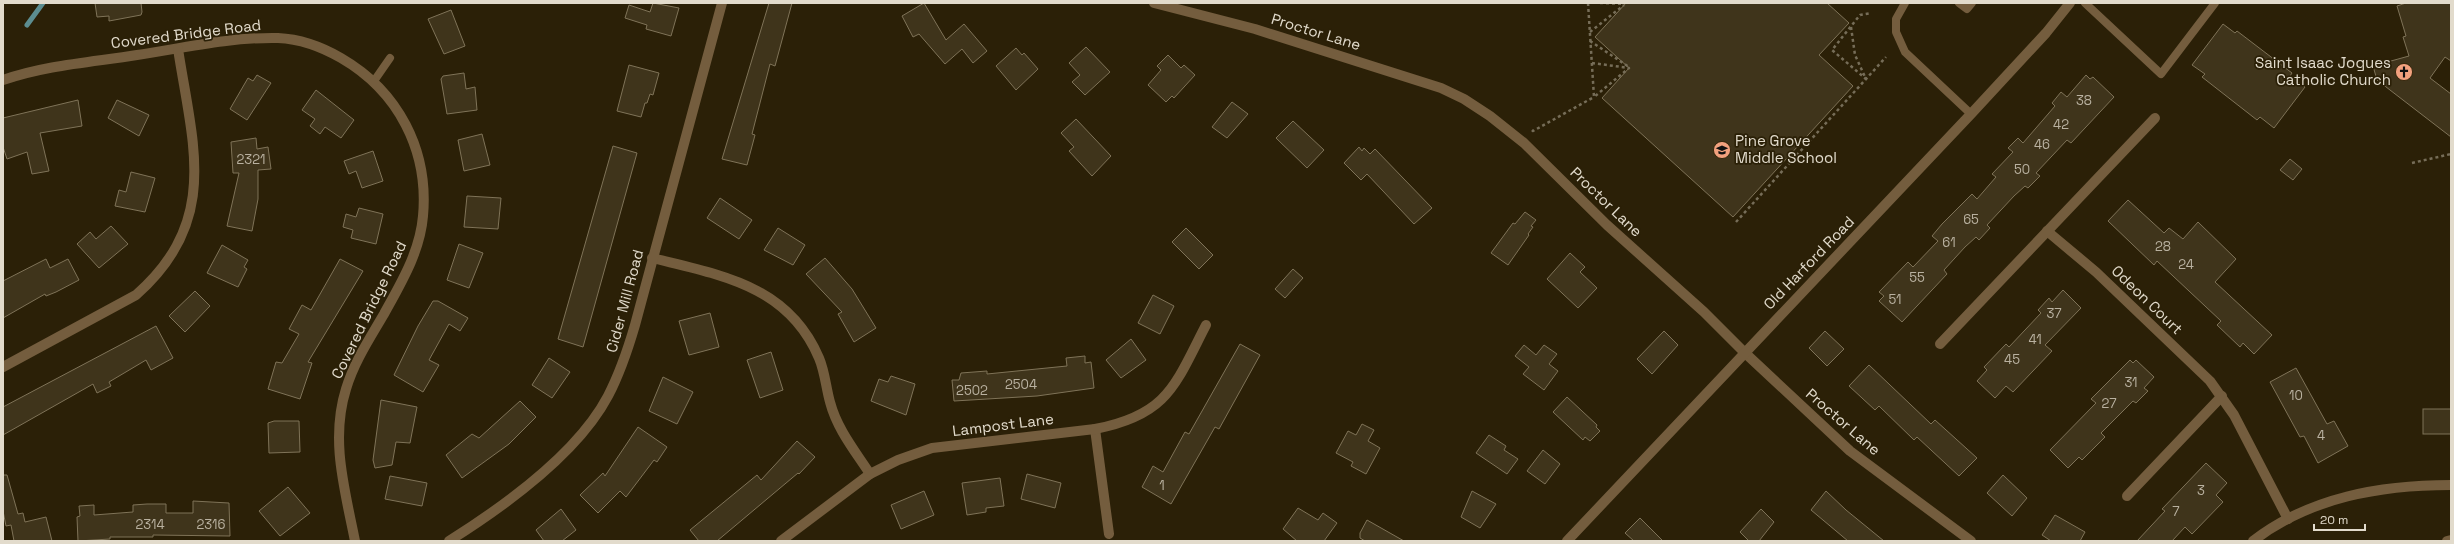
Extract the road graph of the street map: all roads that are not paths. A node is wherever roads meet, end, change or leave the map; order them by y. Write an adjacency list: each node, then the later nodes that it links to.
1 (722, 3): 16 (street, Cider Mill Road)
2 (1154, 3): 19 (street, Proctor Lane)
3 (1904, 3): 13 (lane)
4 (1959, 3): 5 (lane)
5 (1972, 3)
6 (2070, 3): 13 (street, Old Harford Road)
7 (2085, 3): 8 (lane)
8 (2215, 3)
9 (178, 49): 11 (street, Covered Bridge Road); 12 (street, Covered Bridge Road); 20 (street)
10 (390, 58): 12 (lane)
11 (3, 80)
12 (374, 81): 30 (street, Covered Bridge Road)
13 (1971, 114): 19 (street, Old Harford Road)
14 (2155, 118): 15 (street)
15 (2047, 231): 18 (street); 21 (street, Odeon Court)
16 (652, 258): 23 (street); 31 (street, Cider Mill Road)
17 (1206, 325): 22 (street, Lampost Lane)
18 (1940, 344)
19 (1744, 352): 32 (street, Old Harford Road); 33 (street, Proctor Lane)
20 (3, 367)
21 (2222, 396): 25 (street); 26 (street, Odeon Court)
22 (1095, 429): 23 (street, Lampost Lane); 27 (street)
23 (870, 474): 28 (street, Lampost Lane)
24 (2451, 485): 26 (street)
25 (2127, 496)
26 (2288, 518): 34 (street)
27 (1109, 534)
28 (787, 539)
29 (2451, 540): 35 (street)
30 (355, 541)
31 (449, 541)
32 (1567, 541)
33 (1971, 541)
34 (2253, 541)
35 (2447, 541)

